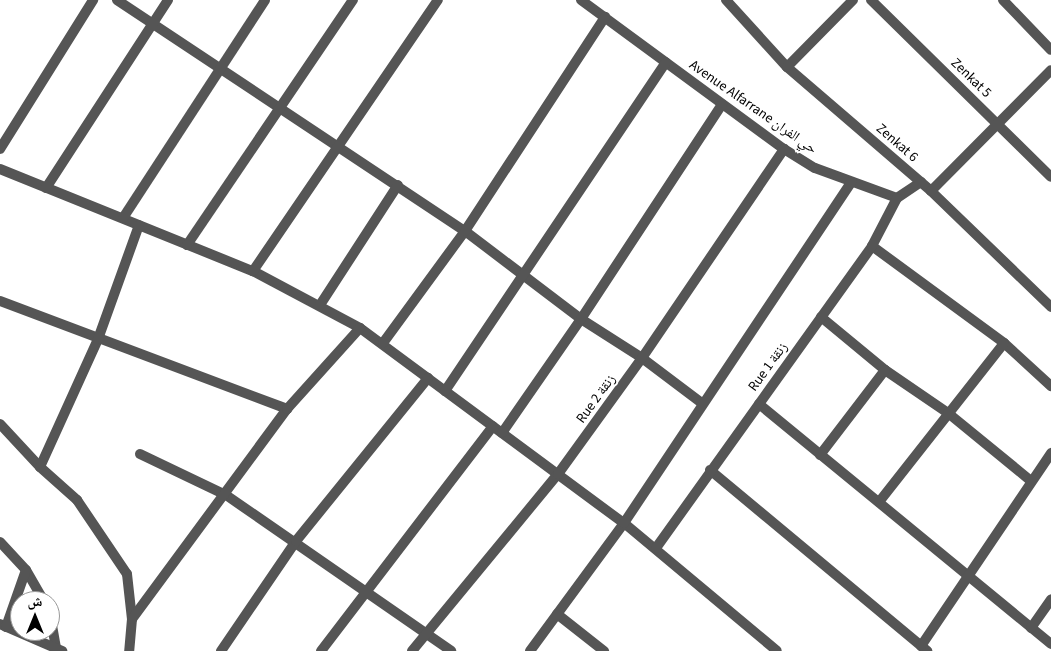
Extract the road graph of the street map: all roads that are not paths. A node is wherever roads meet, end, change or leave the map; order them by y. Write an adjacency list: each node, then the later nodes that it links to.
1 (93, 0): 23 (street)
2 (117, 0): 13 (street)
3 (168, 0): 13 (street)
4 (265, 0): 17 (street)
5 (353, 0): 20 (street)
6 (438, 0): 22 (street)
7 (581, 0): 12 (street, Avenue Alfarrane حي الفران)
8 (726, 0): 16 (street, Zenkat 6)
9 (854, 0): 16 (street)
10 (871, 0): 21 (street, Zenkat 5)
11 (1003, 0): 14 (street)
12 (606, 17): 15 (street, Avenue Alfarrane حي الفران); 35 (street)
13 (152, 23): 17 (street); 30 (street)
14 (1051, 50)
15 (666, 62): 19 (street, Avenue Alfarrane حي الفران); 39 (street)
16 (787, 67): 28 (street, Zenkat 6)
17 (220, 70): 20 (street); 33 (street)
18 (1051, 70): 21 (street)
19 (722, 104): 24 (street, Avenue Alfarrane حي الفران); 44 (street)
20 (282, 108): 22 (street); 36 (street)
21 (998, 124): 26 (street, Zenkat 5); 31 (street)
22 (340, 146): 29 (street); 38 (street)
23 (0, 149)
24 (784, 149): 27 (street, Avenue Alfarrane حي الفران); 49 (street, Rue 2 زنقة)
25 (0, 169): 30 (street)
26 (1051, 177)
27 (851, 182): 32 (street, Avenue Alfarrane حي الفران); 54 (street)
28 (921, 182): 31 (street, Zenkat 6); 32 (street)
29 (398, 185): 35 (street); 41 (street)
30 (46, 188): 33 (street)
31 (931, 191): 42 (street, Zenkat 6)
32 (897, 198): 37 (street, Rue 1 زنقة)
33 (123, 218): 34 (street)
34 (139, 225): 36 (street); 46 (street)
35 (465, 230): 39 (street); 47 (street)
36 (187, 245): 38 (street)
37 (872, 246): 43 (street, Rue 1 زنقة); 48 (street)
38 (253, 270): 41 (street)
39 (521, 274): 44 (street); 53 (street)
40 (0, 301): 46 (street)
41 (320, 305): 45 (street)
42 (1051, 307)
43 (821, 317): 50 (street); 55 (street, Rue 1 زنقة)
44 (581, 319): 49 (street); 60 (street)
45 (360, 328): 47 (street); 56 (street)
46 (98, 339): 56 (street); 64 (street)
47 (382, 343): 51 (street)
48 (1004, 343): 52 (street); 57 (street)
49 (642, 358): 54 (street); 66 (street, Rue 2 زنقة)
50 (885, 370): 57 (street); 63 (street)
51 (428, 378): 53 (street); 71 (street)
52 (1051, 386)
53 (445, 391): 59 (street)
54 (703, 404): 70 (street)
55 (759, 404): 63 (street); 65 (street, Rue 1 زنقة)
56 (287, 409): 68 (street)
57 (948, 413): 67 (street); 69 (street)
58 (0, 424): 64 (street)
59 (493, 426): 60 (street); 77 (street)
60 (502, 432): 66 (street)
61 (1051, 453): 67 (street)
62 (140, 454): 68 (street)
63 (820, 456): 69 (street)
64 (40, 467): 80 (street)
65 (710, 470): 73 (street, Rue 1 زنقة); 85 (street)
66 (558, 474): 70 (street); 83 (street, Rue 2 زنقة)
67 (1031, 481): 75 (street)
68 (226, 494): 71 (street); 80 (street)
69 (879, 502): 75 (street)
70 (624, 523): 73 (street); 79 (street)
71 (296, 541): 77 (street); 88 (street)
72 (0, 542): 74 (street)
73 (656, 548): 94 (street)
74 (26, 570): 76 (street); 81 (street)
75 (967, 576): 82 (street); 85 (street)
76 (38, 591)
77 (365, 591): 83 (street); 89 (street)
78 (1051, 599): 82 (street)
79 (557, 614): 92 (street); 93 (street)
80 (132, 619): 87 (street)
81 (3, 626): 86 (street)
82 (1031, 628): 84 (street)
83 (425, 633): 90 (street, Rue 2 زنقة); 91 (street)
84 (1051, 644)
85 (924, 648)
86 (59, 650)
87 (129, 651)
88 (221, 651)
89 (321, 651)
90 (412, 651)
91 (451, 651)
92 (530, 651)
93 (604, 651)
94 (777, 651)

